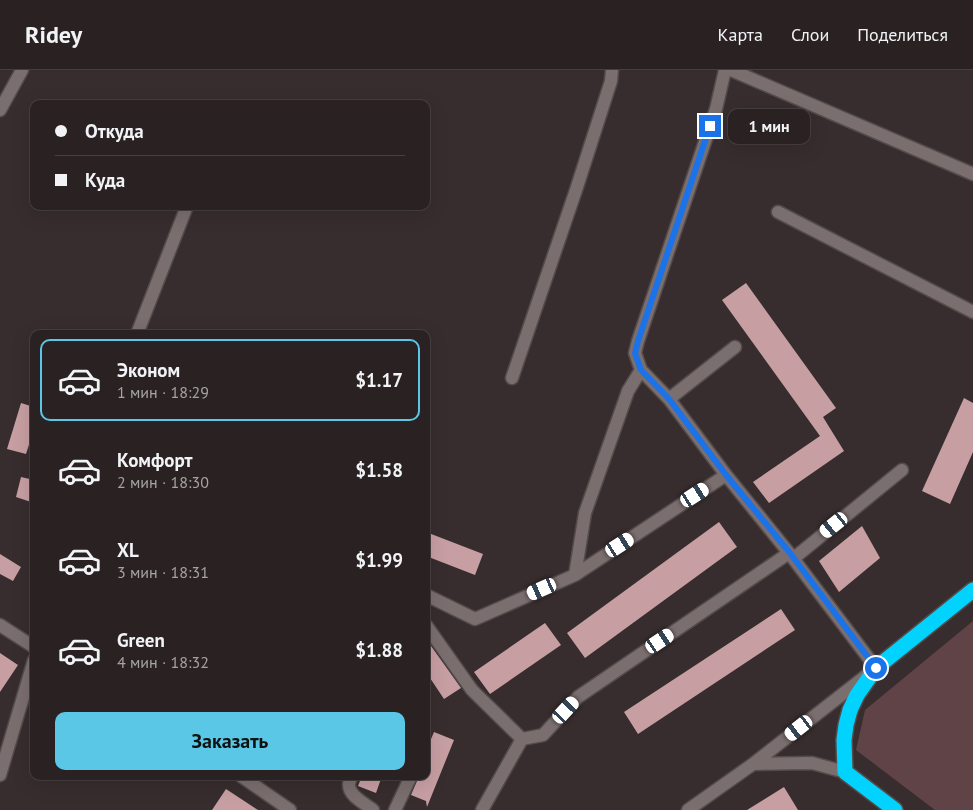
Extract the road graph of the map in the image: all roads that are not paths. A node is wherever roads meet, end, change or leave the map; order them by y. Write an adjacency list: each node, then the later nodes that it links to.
1 (22, 70): 5 (street)
2 (612, 70): 13 (street)
3 (726, 70): 12 (street)
4 (731, 70): 6 (street)
5 (0, 110)
6 (973, 174)
7 (186, 210): 10 (street)
8 (778, 212): 9 (street)
9 (973, 312)
10 (140, 330)
11 (735, 347): 14 (street)
12 (641, 370): 14 (street); 18 (street)
13 (512, 378)
14 (669, 399): 16 (street)
15 (902, 470): 17 (street)
16 (726, 475): 17 (street); 18 (street)
17 (792, 556): 24 (street); 26 (street)
18 (575, 575): 20 (street)
19 (973, 590): 24 (highway)
20 (430, 598)
21 (0, 625): 23 (street)
22 (430, 631): 26 (street)
23 (30, 644)
24 (876, 668): 27 (street); 28 (highway)
25 (30, 674): 29 (street)
26 (522, 739): 36 (street)
27 (753, 764): 28 (street); 37 (street)
28 (845, 772): 38 (highway)
29 (0, 775)
30 (248, 780): 33 (street)
31 (350, 780): 34 (street)
32 (410, 780): 35 (street)
33 (290, 810)
34 (374, 810)
35 (395, 810)
36 (482, 810)
37 (688, 810)
38 (895, 810)

